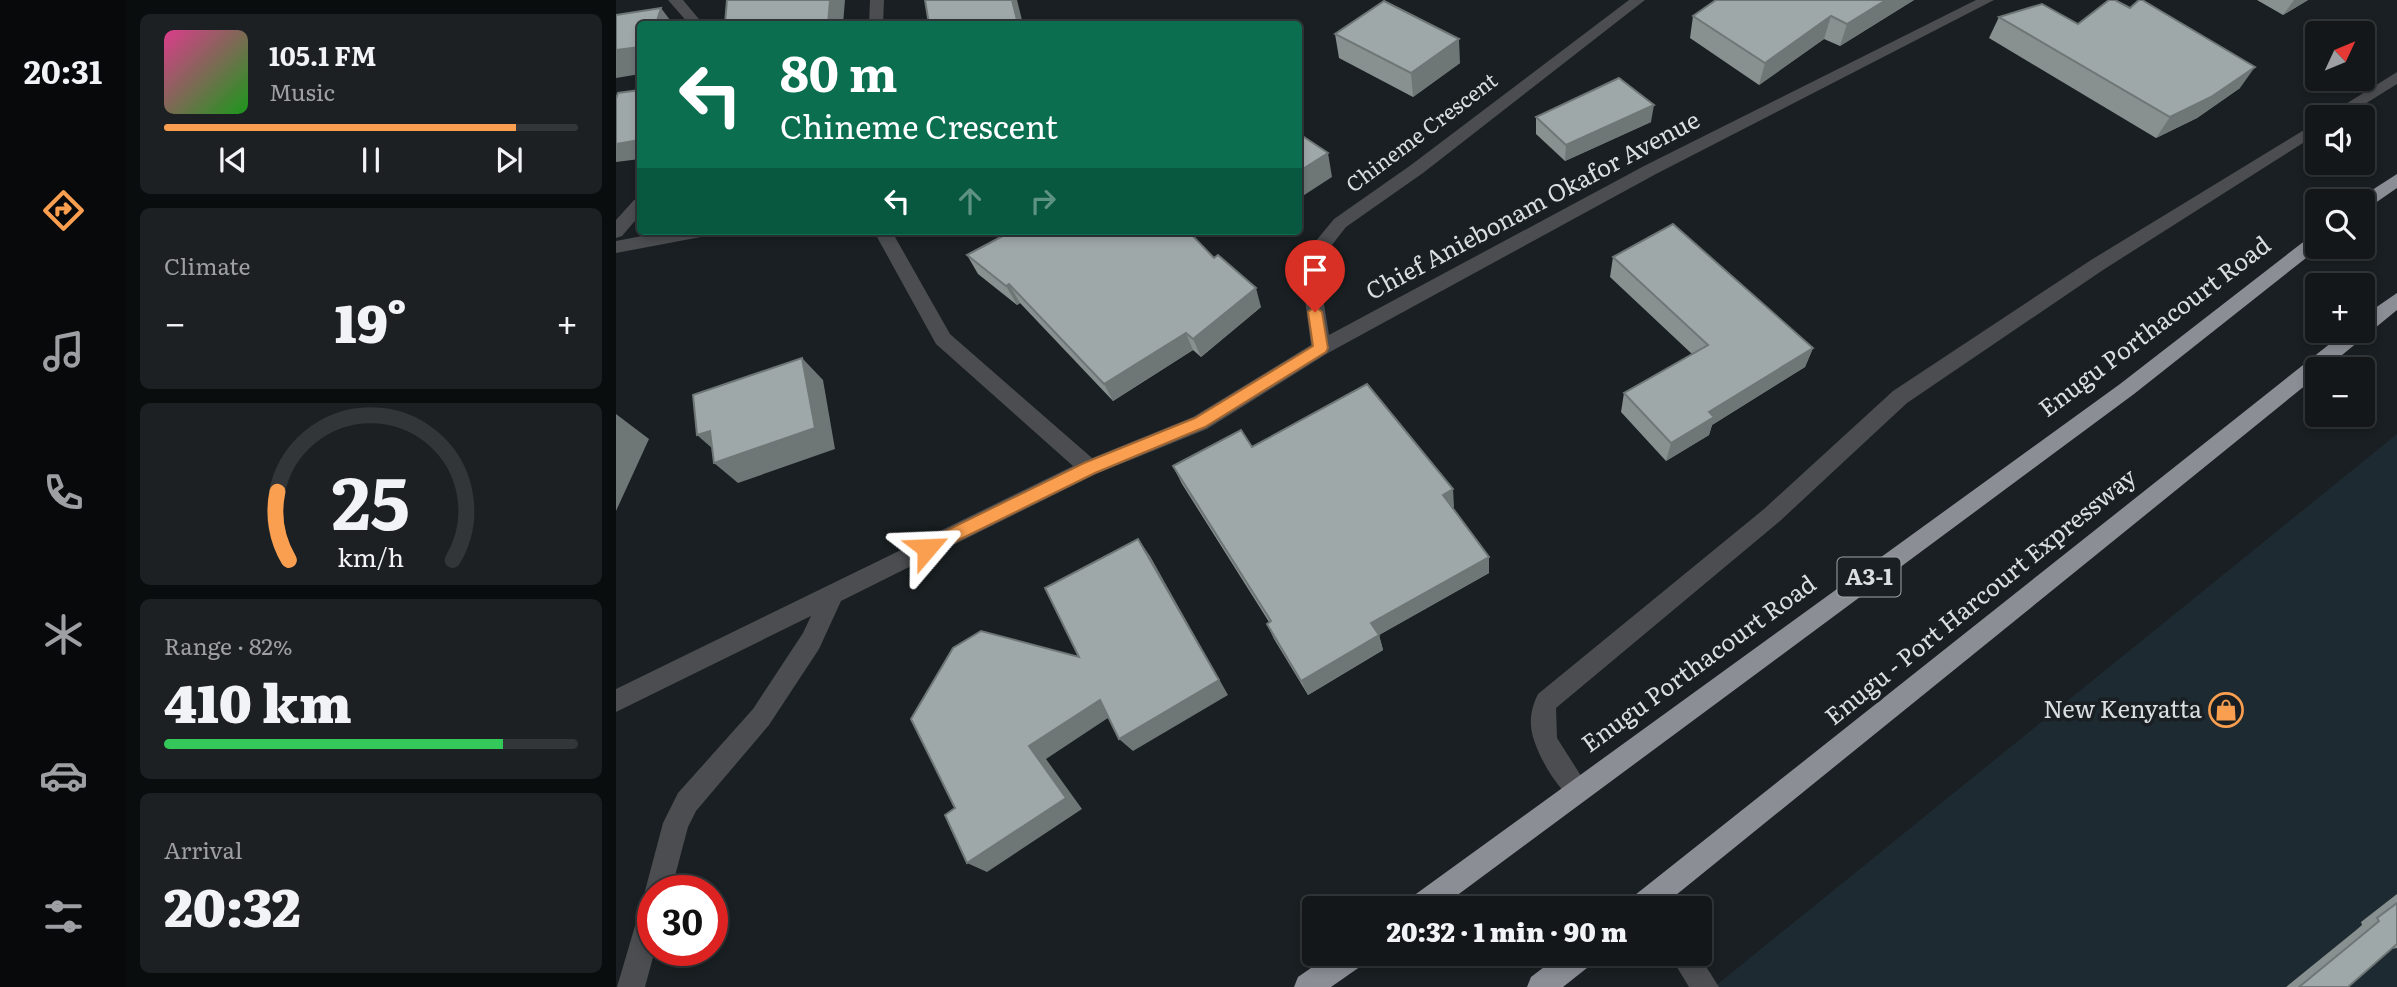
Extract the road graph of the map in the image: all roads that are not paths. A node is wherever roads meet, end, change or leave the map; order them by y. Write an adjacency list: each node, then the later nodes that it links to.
1 (675, 0): 5 (street)
2 (877, 0): 6 (street)
3 (1638, 0): 21 (street, Chineme Crescent)
4 (1987, 0): 21 (street, Chief Aniebonam Okafor Avenue)
5 (693, 21)
6 (876, 21)
7 (2397, 77): 8 (street)
8 (2352, 105)
9 (2305, 135): 25 (street)
10 (2397, 180): 11 (highway)
11 (2375, 195)
12 (637, 208): 13 (street)
13 (616, 232)
14 (680, 235): 16 (street)
15 (886, 235): 22 (street)
16 (616, 247)
17 (2305, 249): 25 (highway, Enugu Porthacourt Road / A3-1)
18 (2397, 300): 19 (highway, Enugu - Port Harcourt Expressway)
19 (2375, 318)
20 (2344, 343): 28 (highway, Enugu - Port Harcourt Expressway)
21 (1321, 348): 22 (street, Chief Aniebonam Okafor Avenue)
22 (1089, 468): 23 (street, Chief Aniebonam Okafor Avenue)
23 (834, 593): 24 (street, Chief Aniebonam Okafor Avenue); 26 (street)
24 (616, 701)
25 (1578, 790): 27 (highway, Enugu Porthacourt Road / A3-1)
26 (662, 875)
27 (1434, 896)
28 (1658, 896)
29 (637, 966): 33 (street)
30 (1337, 966): 34 (highway)
31 (1567, 966): 35 (highway)
32 (1690, 966): 36 (street)
33 (631, 987)
34 (1308, 987)
35 (1541, 987)
36 (1705, 987)

